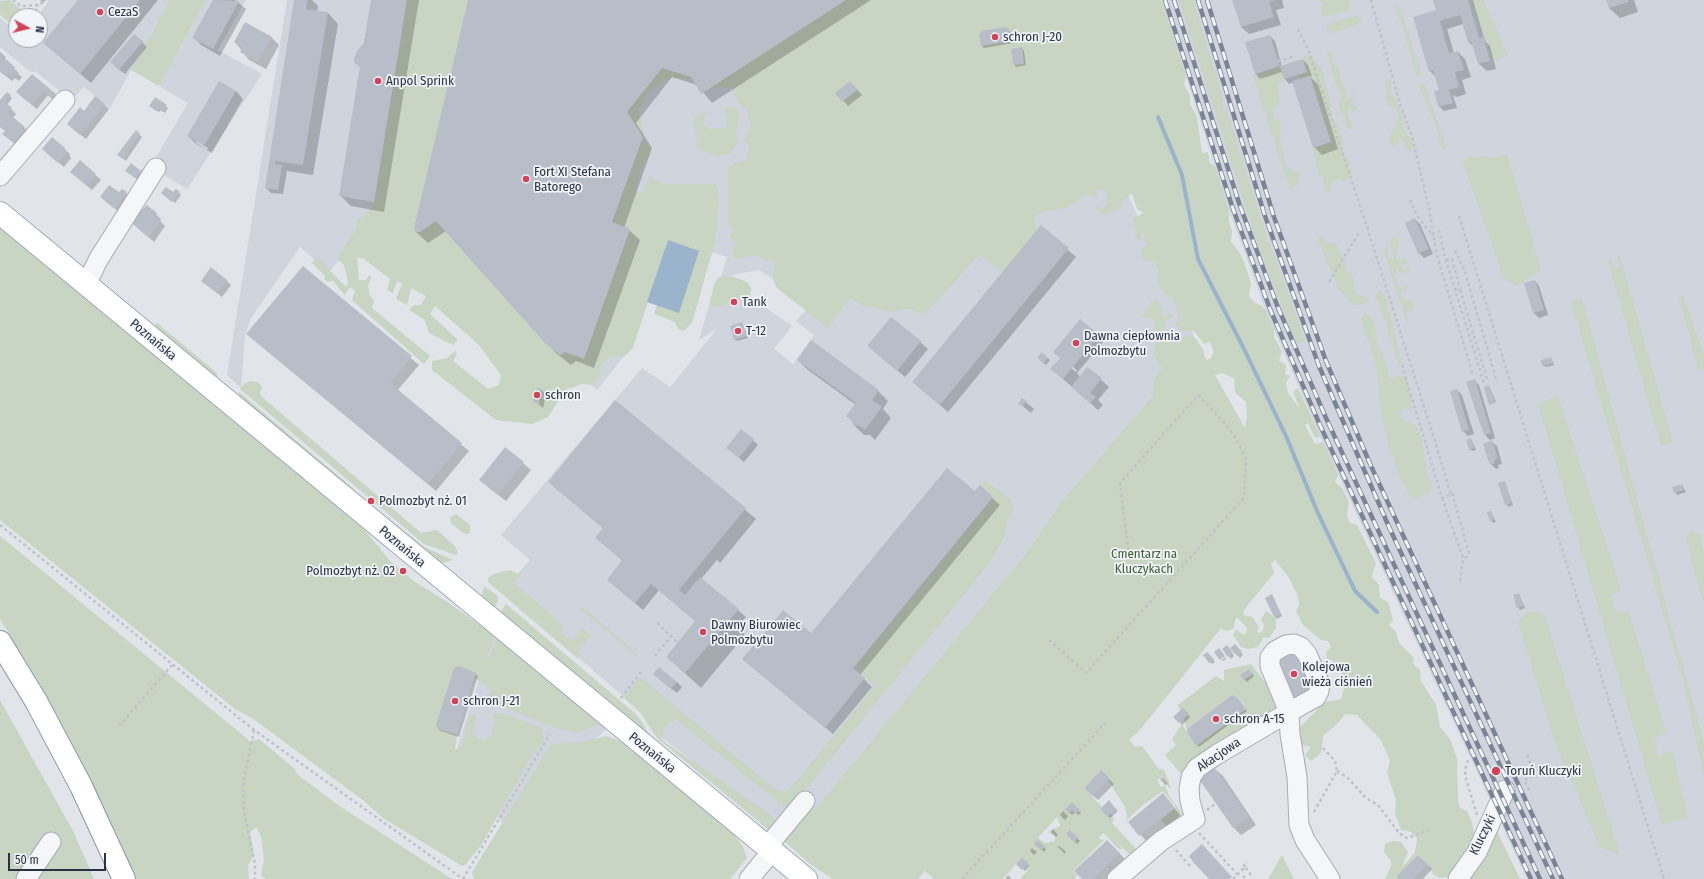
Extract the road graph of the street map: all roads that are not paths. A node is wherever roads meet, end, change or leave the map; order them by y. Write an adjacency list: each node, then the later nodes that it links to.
1 (65, 100): 3 (street)
2 (156, 168): 5 (street)
3 (0, 176)
4 (0, 213): 5 (main road, Poznańska)
5 (86, 285): 11 (main road, Poznańska)
6 (0, 642): 13 (main road)
7 (1295, 709): 7 (street); 16 (street, Akacjowa); 17 (street)
8 (1505, 790): 18 (street, Kluczyki)
9 (805, 801): 11 (street)
10 (51, 842): 12 (street)
11 (770, 849): 14 (street); 15 (main road, Poznańska)
12 (26, 879)
13 (124, 879)
14 (749, 879)
15 (806, 879)
16 (1117, 879)
17 (1330, 879)
18 (1458, 879)

